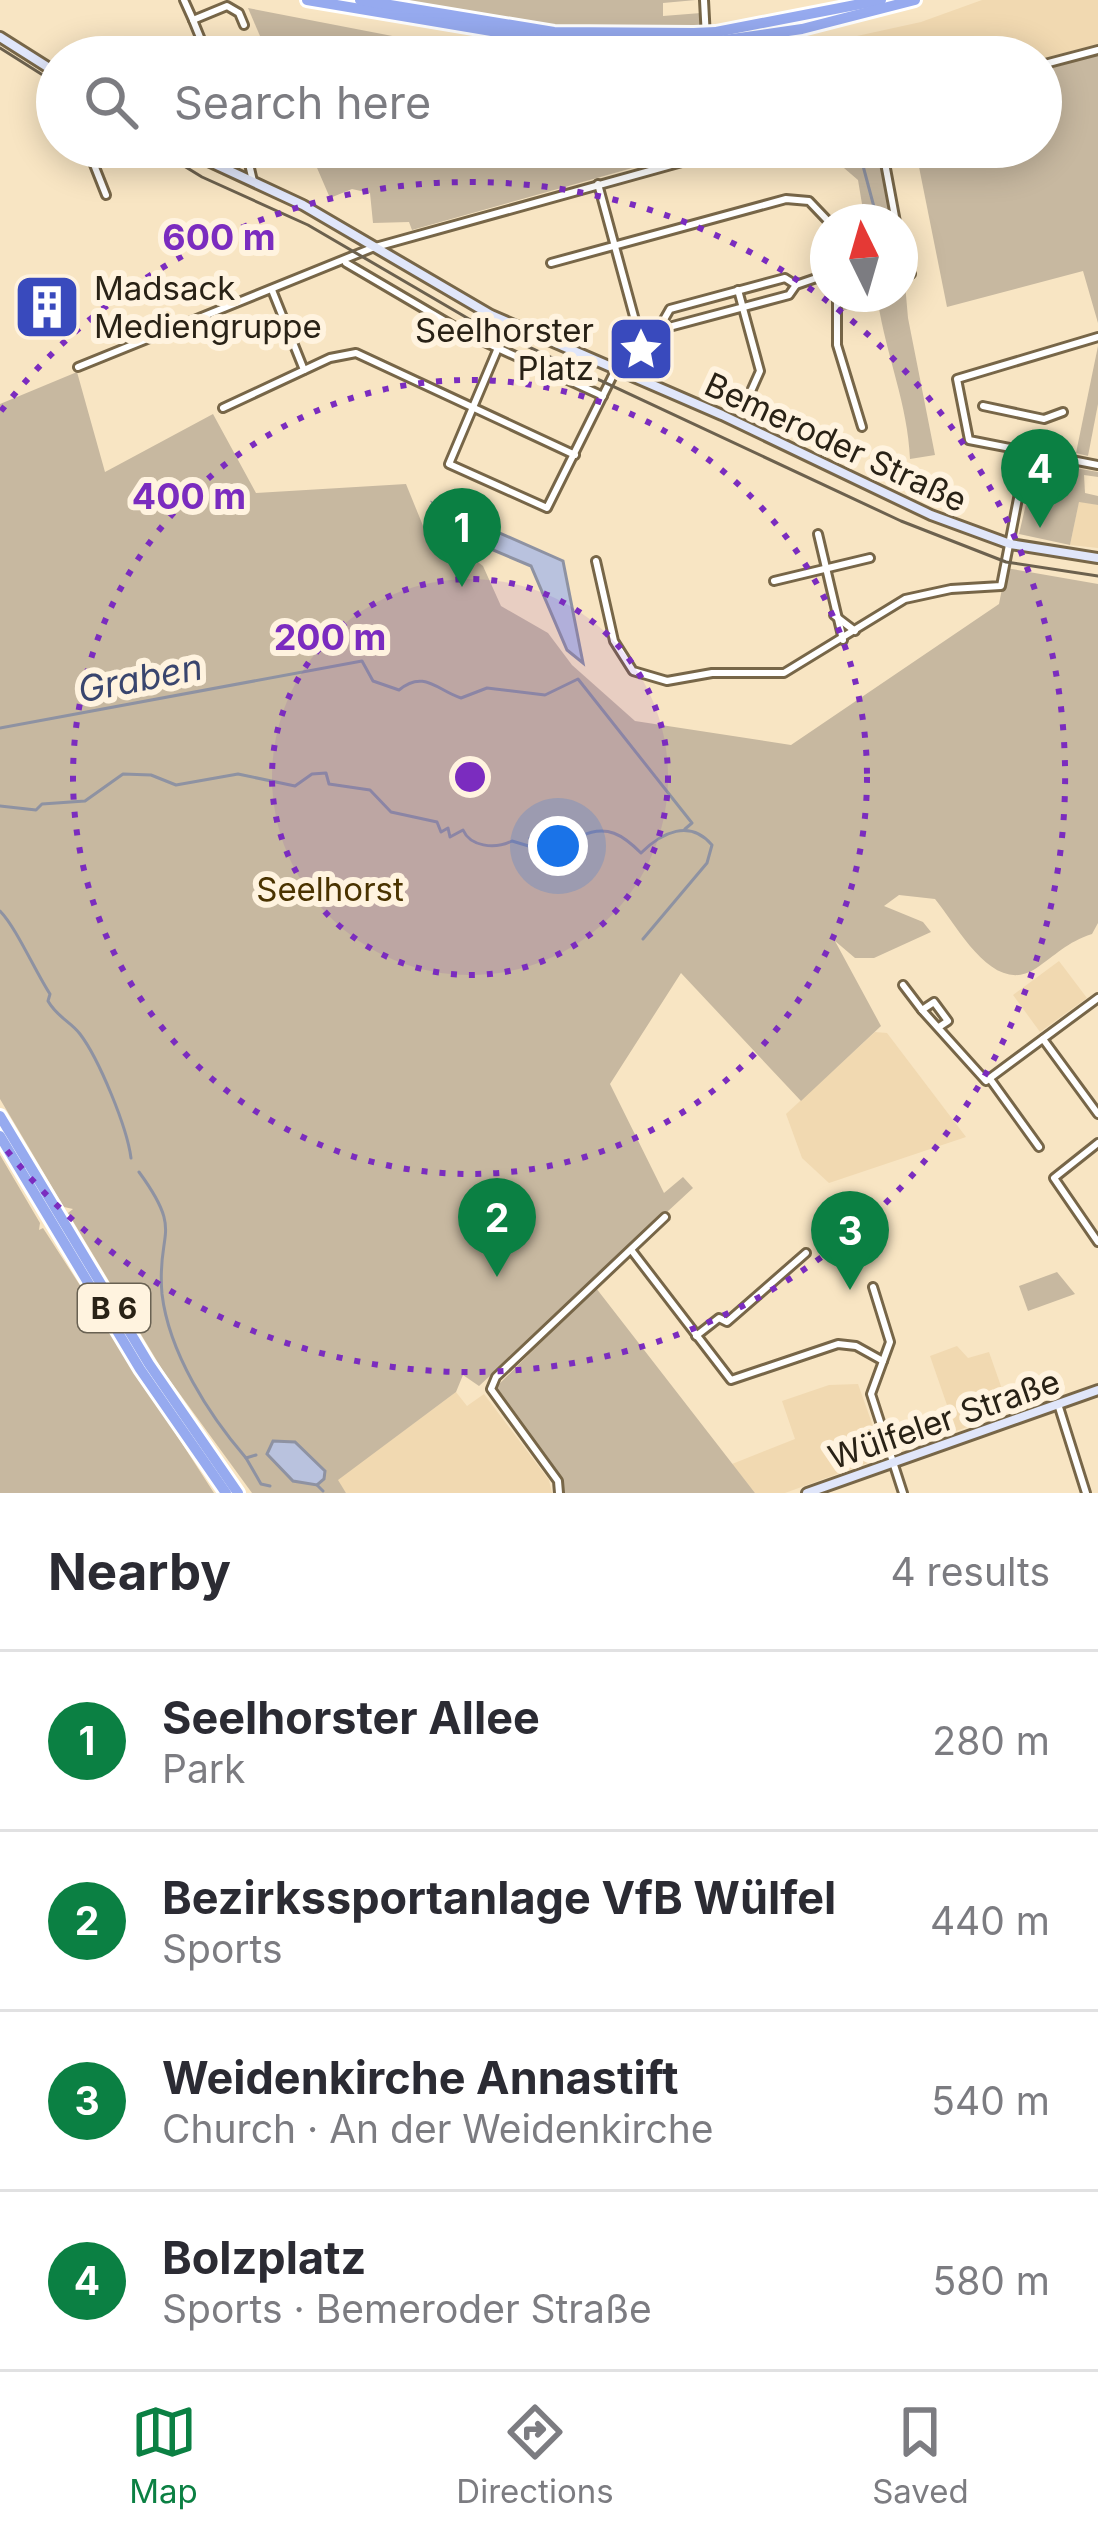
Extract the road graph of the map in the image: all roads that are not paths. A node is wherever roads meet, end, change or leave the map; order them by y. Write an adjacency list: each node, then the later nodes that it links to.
1 (184, 0): 7 (street)
2 (307, 0): 10 (highway)
3 (360, 0): 11 (highway)
4 (704, 0): 12 (street)
5 (880, 0): 13 (highway)
6 (915, 0): 14 (highway)
7 (193, 20): 8 (street); 9 (street)
8 (244, 25)
9 (199, 36)
10 (521, 36)
11 (648, 36)
12 (706, 36)
13 (721, 36)
14 (728, 36)
15 (0, 38): 18 (main road)
16 (1098, 50): 17 (street)
17 (1062, 59)
18 (36, 60)
19 (95, 168): 26 (street)
20 (220, 168): 24 (main road, Bemeroder Straße)
21 (253, 168): 24 (street)
22 (652, 168): 25 (street)
23 (886, 168): 28 (street)
24 (252, 184): 30 (main road, Bemeroder Straße)
25 (598, 184): 29 (street); 30 (street)
26 (106, 195)
27 (812, 204): 29 (street)
28 (893, 204)
29 (615, 247): 32 (street); 40 (street)
30 (371, 248): 31 (street); 44 (main road, Bemeroder Straße)
31 (344, 262): 35 (street); 42 (street)
32 (551, 263)
33 (810, 280): 34 (street)
34 (796, 285): 36 (street); 37 (street)
35 (271, 289): 43 (street); 45 (street)
36 (738, 290): 37 (street); 39 (street)
37 (742, 308): 39 (street); 46 (street)
38 (837, 312): 54 (street)
39 (658, 330): 40 (street)
40 (639, 334): 44 (street)
41 (1098, 337): 52 (street)
42 (498, 348): 47 (street); 48 (street)
43 (78, 367)
44 (617, 368): 47 (street); 59 (main road, Bemeroder Straße)
45 (304, 370): 48 (street); 51 (street)
46 (752, 389)
47 (603, 396): 56 (street)
48 (470, 406): 56 (street); 56 (street)
49 (983, 406): 53 (street)
50 (974, 407): 52 (street)
51 (223, 408)
52 (962, 409): 55 (street)
53 (1063, 412)
54 (862, 427)
55 (1027, 452): 57 (street); 59 (street)
56 (575, 455)
57 (1098, 465)
58 (818, 534): 63 (street)
59 (1010, 544): 61 (main road, Bemeroder Straße); 66 (street)
60 (870, 558): 63 (street)
61 (1098, 558)
62 (596, 561): 67 (street)
63 (824, 570): 64 (street); 65 (street)
64 (774, 581)
65 (834, 615): 66 (street); 67 (street)
66 (854, 631): 67 (street)
67 (843, 640)
68 (903, 985): 70 (street)
69 (1098, 998): 72 (street)
70 (922, 1010): 71 (street); 71 (street)
71 (939, 1028): 73 (street)
72 (1042, 1039): 73 (street); 74 (street)
73 (990, 1079): 78 (street)
74 (1098, 1114)
75 (0, 1116): 90 (highway, B 6)
76 (0, 1136): 89 (highway, B 6)
77 (1098, 1143): 80 (street)
78 (1040, 1147)
79 (665, 1217): 81 (street)
80 (1098, 1242)
81 (632, 1251): 84 (street); 91 (street)
82 (806, 1253): 84 (street)
83 (873, 1287): 85 (street)
84 (696, 1336): 85 (street)
85 (883, 1360): 88 (street)
86 (1098, 1390): 87 (main road, Wülfeler Straße)
87 (1058, 1404): 88 (main road, Wülfeler Straße); 94 (street)
88 (893, 1463): 92 (main road, Wülfeler Straße); 93 (street)
89 (226, 1493)
90 (238, 1493)
91 (559, 1493)
92 (807, 1493)
93 (903, 1493)
94 (1087, 1493)

